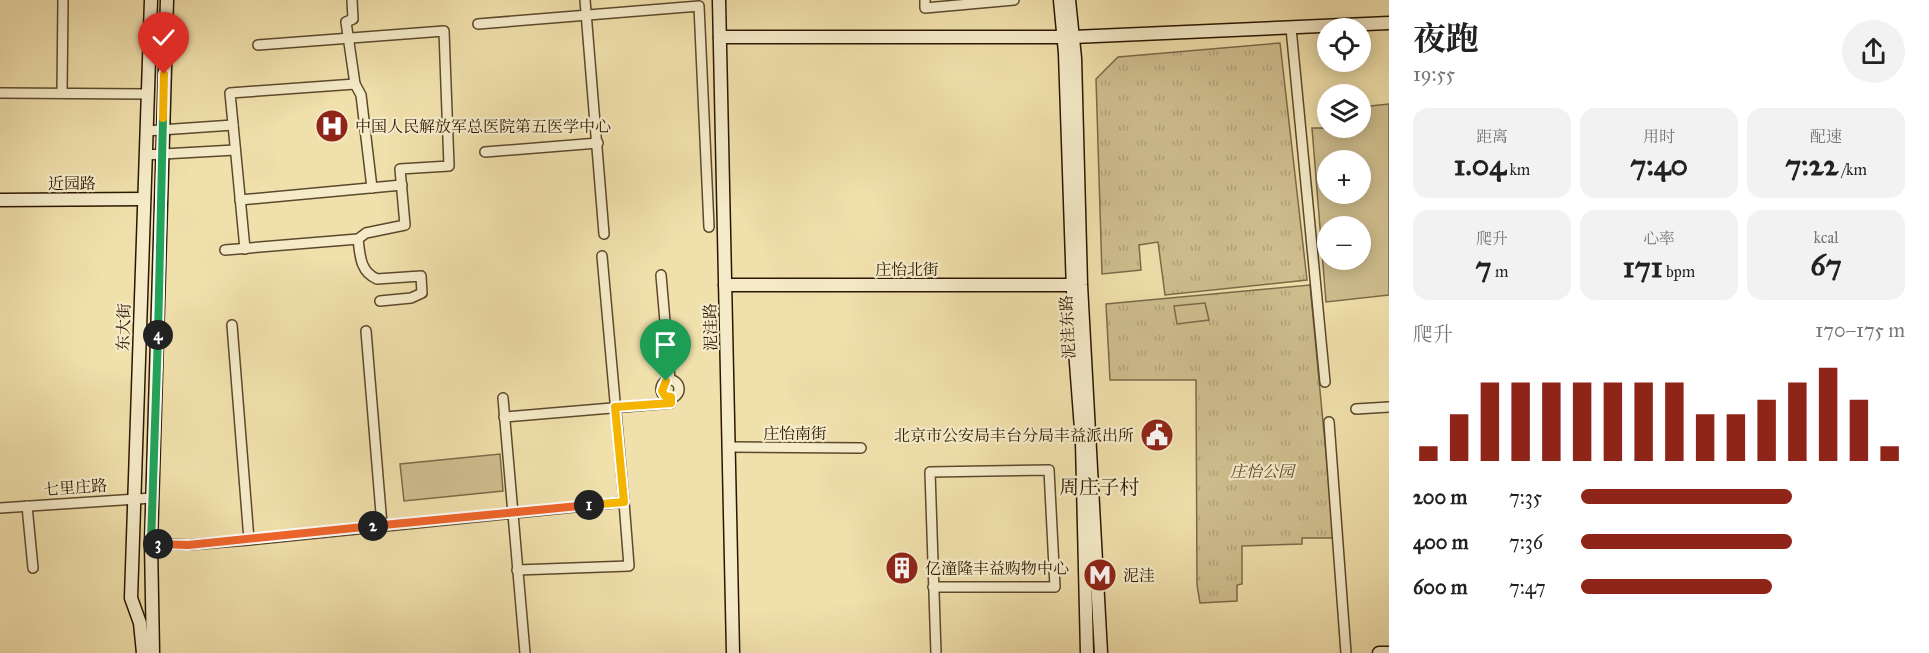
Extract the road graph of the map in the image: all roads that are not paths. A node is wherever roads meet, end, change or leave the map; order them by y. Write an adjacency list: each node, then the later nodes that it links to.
1 (63, 0): 20 (street)
2 (151, 0): 22 (main road, 东大街)
3 (167, 0): 24 (main road)
4 (352, 0): 17 (street)
5 (585, 0): 11 (street)
6 (719, 0): 15 (main road, 泥洼路)
7 (925, 0): 8 (street)
8 (1014, 0)
9 (1060, 0): 16 (main road, 泥洼东路)
10 (1069, 0): 16 (main road, 泥洼东路)
11 (587, 15): 13 (street); 26 (street); 36 (street)
12 (1389, 23): 14 (main road)
13 (478, 24)
14 (1291, 28): 16 (main road); 48 (street)
15 (720, 37): 16 (main road); 43 (main road, 泥洼路)
16 (1069, 37): 44 (main road, 泥洼东路)
17 (348, 39): 18 (street); 19 (street); 31 (street)
18 (258, 45)
19 (355, 84): 23 (street); 32 (street)
20 (62, 92): 21 (street); 22 (street)
21 (0, 93)
22 (148, 94): 25 (main road, 东大街)
23 (232, 125): 24 (street); 27 (street)
24 (163, 130): 25 (street); 29 (main road)
25 (146, 131): 30 (main road, 东大街)
26 (598, 143): 28 (street); 37 (street)
27 (235, 150): 29 (street); 35 (street)
28 (485, 152)
29 (162, 154): 30 (street); 58 (main road)
30 (145, 155): 33 (main road, 东大街)
31 (402, 185): 32 (street); 38 (street)
32 (372, 188): 35 (street)
33 (144, 199): 34 (main road, 近园路); 57 (main road, 东大街)
34 (0, 200)
35 (240, 200): 39 (street)
36 (710, 226)
37 (604, 234)
38 (358, 239): 39 (street); 45 (street)
39 (245, 249): 40 (street)
40 (225, 250)
41 (602, 256): 50 (street)
42 (661, 276): 50 (street)
43 (725, 285): 44 (main road, 庄怡北街); 55 (main road, 泥洼路)
44 (1081, 285): 76 (main road, 泥洼东路); 77 (main road, 泥洼东路)
45 (381, 301)
46 (232, 325): 64 (street)
47 (366, 331): 63 (street)
48 (1325, 382)
49 (502, 398): 53 (street)
50 (615, 407): 53 (street); 59 (street)
51 (1389, 407): 52 (street)
52 (1356, 409)
53 (504, 417): 62 (street)
54 (1329, 422): 78 (street)
55 (729, 447): 56 (street, 庄怡南街); 74 (main road, 泥洼路)
56 (861, 448)
57 (133, 497): 58 (street, 七里庄路); 60 (street, 七里庄路); 70 (main road, 东大街)
58 (152, 498): 65 (main road)
59 (624, 502): 62 (street); 67 (street)
60 (27, 506): 61 (street, 七里庄路); 66 (street)
61 (0, 508)
62 (512, 512): 63 (street); 67 (street)
63 (382, 525): 64 (street)
64 (249, 540): 65 (street)
65 (151, 543): 69 (main road)
66 (33, 568)
67 (517, 570): 73 (street)
68 (933, 587): 68 (street); 75 (street)
69 (152, 597): 70 (main road); 72 (main road)
70 (132, 603): 71 (main road, 东大街)
71 (143, 653)
72 (153, 653)
73 (525, 653)
74 (733, 653)
75 (936, 653)
76 (1087, 653)
77 (1101, 653)
78 (1346, 653)
79 (1379, 653): 80 (main road)
80 (1389, 653)

